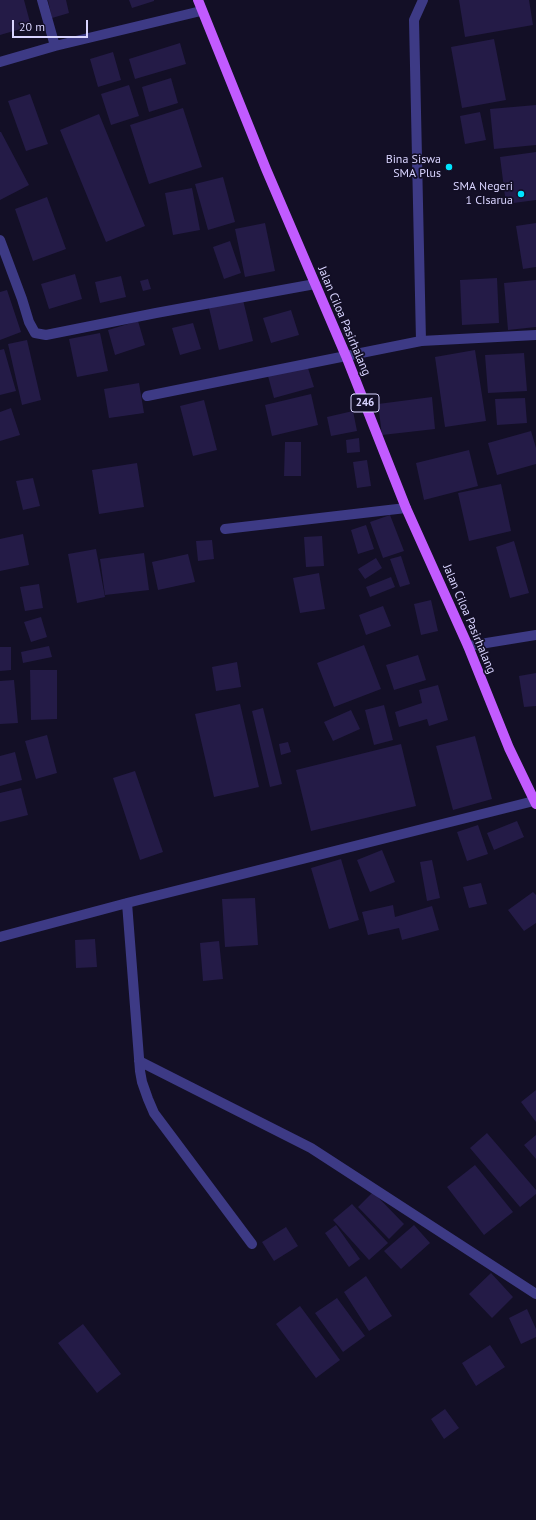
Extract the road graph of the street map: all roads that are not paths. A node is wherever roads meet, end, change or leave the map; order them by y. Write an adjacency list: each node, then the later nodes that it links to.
1 (42, 0): 5 (street)
2 (198, 0): 4 (main road, Jalan Ciloa Pasirhalang / 246)
3 (423, 0): 10 (street)
4 (201, 11): 5 (street); 8 (main road, Jalan Ciloa Pasirhalang / 246)
5 (55, 46): 6 (street)
6 (0, 62)
7 (0, 240): 8 (street)
8 (315, 284): 11 (main road, Jalan Ciloa Pasirhalang / 246)
9 (536, 335): 10 (street)
10 (421, 341): 11 (street)
11 (346, 356): 12 (street); 13 (main road, Jalan Ciloa Pasirhalang / 246)
12 (147, 396)
13 (406, 508): 14 (street); 16 (main road, Jalan Ciloa Pasirhalang / 246)
14 (224, 529)
15 (536, 635): 16 (street)
16 (468, 646): 17 (main road, Jalan Ciloa Pasirhalang / 246)
17 (535, 802): 18 (street)
18 (127, 903): 19 (street); 20 (street)
19 (0, 938)
20 (140, 1061): 21 (street); 22 (street)
21 (252, 1244)
22 (536, 1294)

